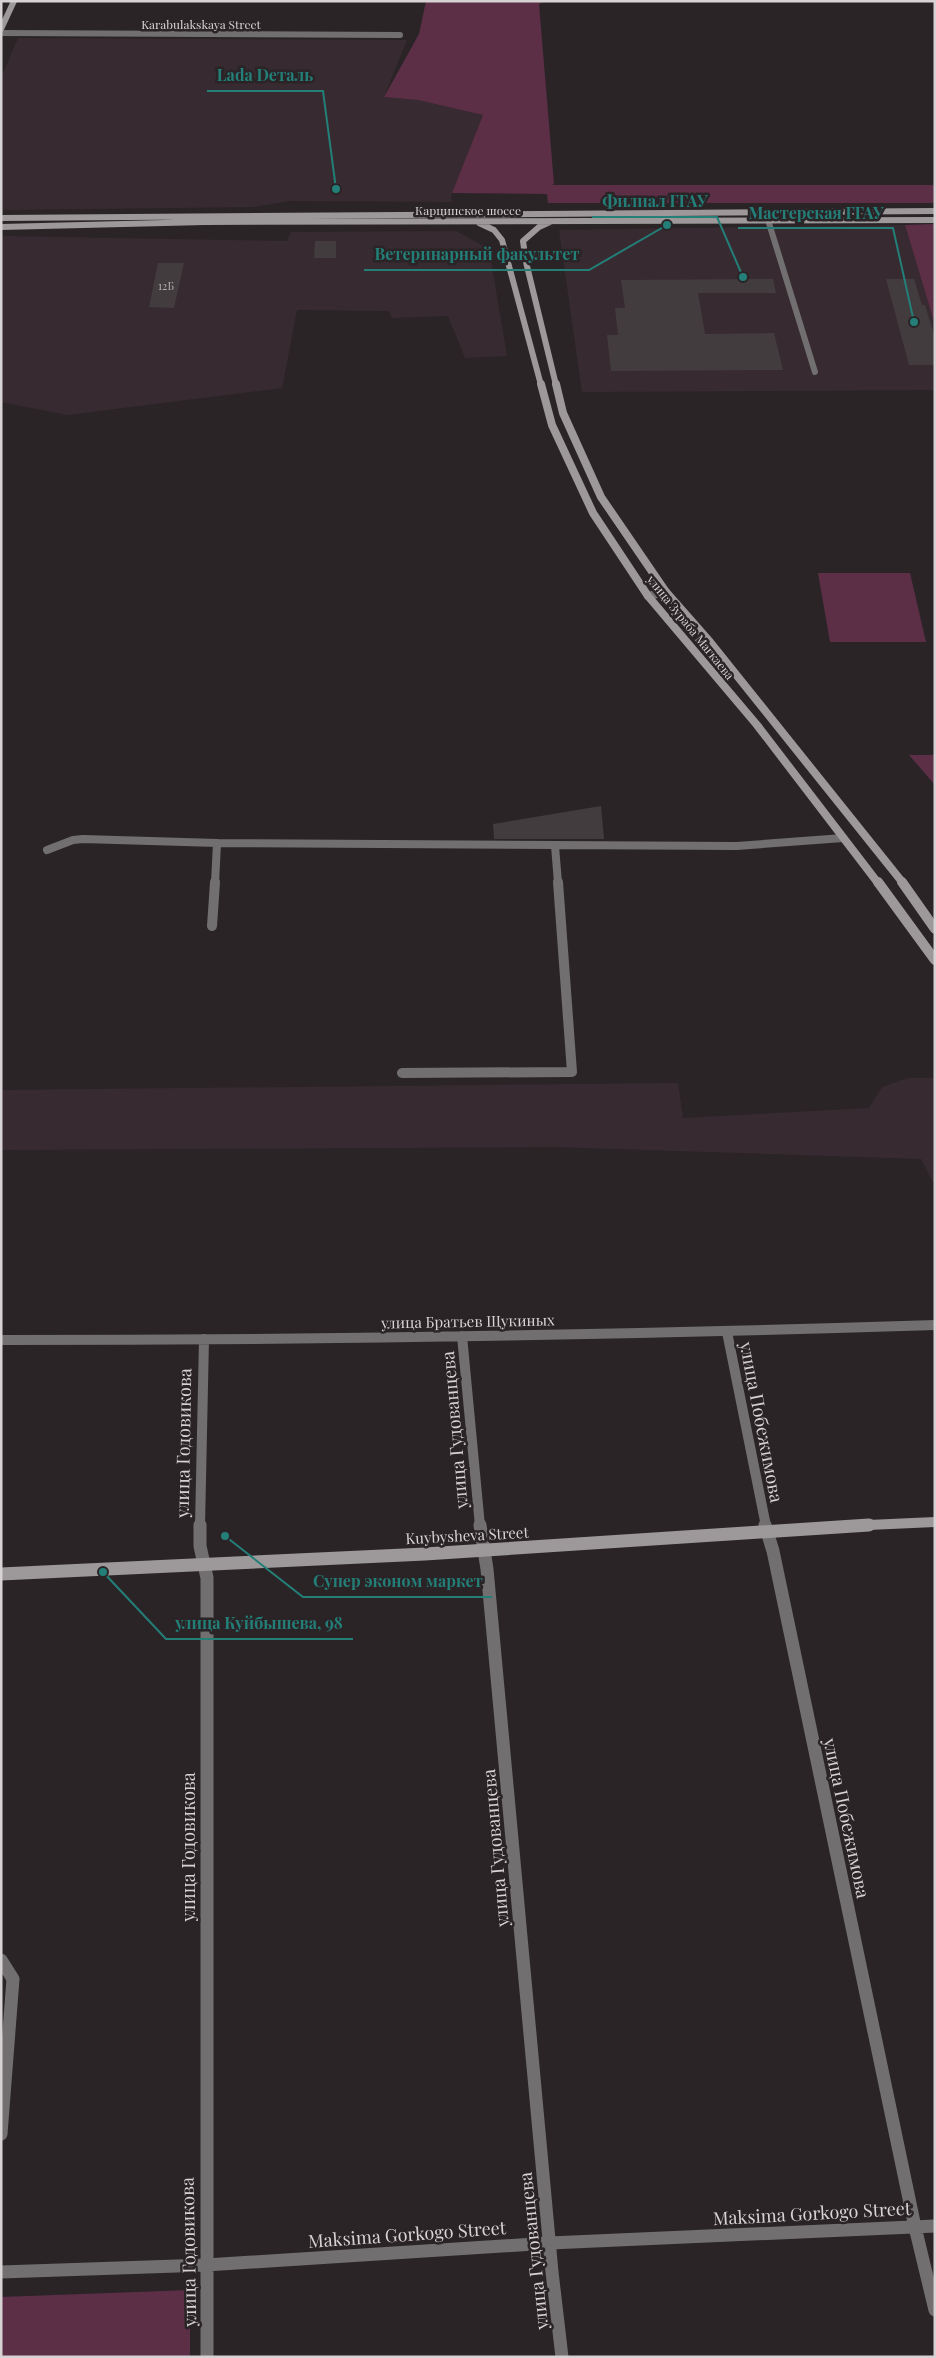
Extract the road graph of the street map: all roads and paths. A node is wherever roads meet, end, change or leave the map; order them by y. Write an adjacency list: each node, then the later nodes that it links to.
1 (14, 1): 2 (main road)
2 (1, 29)
3 (1, 33): 4 (street, Karabulakskaya Street)
4 (400, 35)
5 (935, 211): 7 (main road, Карцинское шоссе)
6 (500, 213): 7 (main road, Карцинское шоссе); 8 (main road, Карцинское шоссе); 12 (main road)
7 (542, 213): 12 (main road)
8 (1, 218)
9 (768, 220): 10 (main road, Карцинское шоссе); 13 (main road, Карцинское шоссе); 17 (street)
10 (935, 220)
11 (476, 221): 12 (main road, Карцинское шоссе); 14 (main road, Карцинское шоссе); 16 (main road)
12 (519, 221): 13 (main road, Карцинское шоссе); 15 (main road, улица Зураба Магкаева); 16 (main road)
13 (554, 221): 15 (main road)
14 (1, 227)
15 (522, 235): 18 (main road, улица Зураба Магкаева)
16 (502, 240): 19 (main road, улица Зураба Магкаева)
17 (815, 372)
18 (666, 592): 19 (street); 25 (main road, улица Зураба Магкаева)
19 (648, 596): 20 (main road, улица Зураба Магкаева)
20 (843, 838): 22 (street); 26 (main road, улица Зураба Магкаева)
21 (217, 843): 22 (street); 23 (street); 24 (street)
22 (555, 846): 27 (street)
23 (47, 850)
24 (212, 926)
25 (935, 929)
26 (935, 960)
27 (402, 1073)
28 (935, 1325): 29 (street, улица Братьев Щукиных)
29 (727, 1332): 30 (street, улица Братьев Щукиных); 34 (street, улица Побежимова)
30 (462, 1336): 31 (street, улица Братьев Щукиных); 35 (street, улица Гудованцева)
31 (204, 1339): 32 (street, улица Братьев Щукиных); 36 (street, улица Годовикова)
32 (1, 1340)
33 (935, 1522): 34 (main road, Kuybysheva Street)
34 (768, 1530): 35 (main road, Kuybysheva Street); 41 (street, улица Побежимова)
35 (484, 1550): 36 (main road, Kuybysheva Street); 42 (street, улица Гудованцева)
36 (205, 1562): 37 (main road, Kuybysheva Street); 43 (street, улица Годовикова)
37 (1, 1574)
38 (1, 1960): 39 (street)
39 (1, 2134)
40 (935, 2226): 41 (street, Maksima Gorkogo Street)
41 (915, 2227): 42 (street, Maksima Gorkogo Street); 45 (street, улица Побежимова)
42 (550, 2243): 43 (street, Maksima Gorkogo Street); 47 (street, улица Гудованцева)
43 (206, 2265): 44 (street, Maksima Gorkogo Street); 46 (street, улица Годовикова)
44 (1, 2272)
45 (935, 2310)
46 (208, 2357)
47 (562, 2357)

